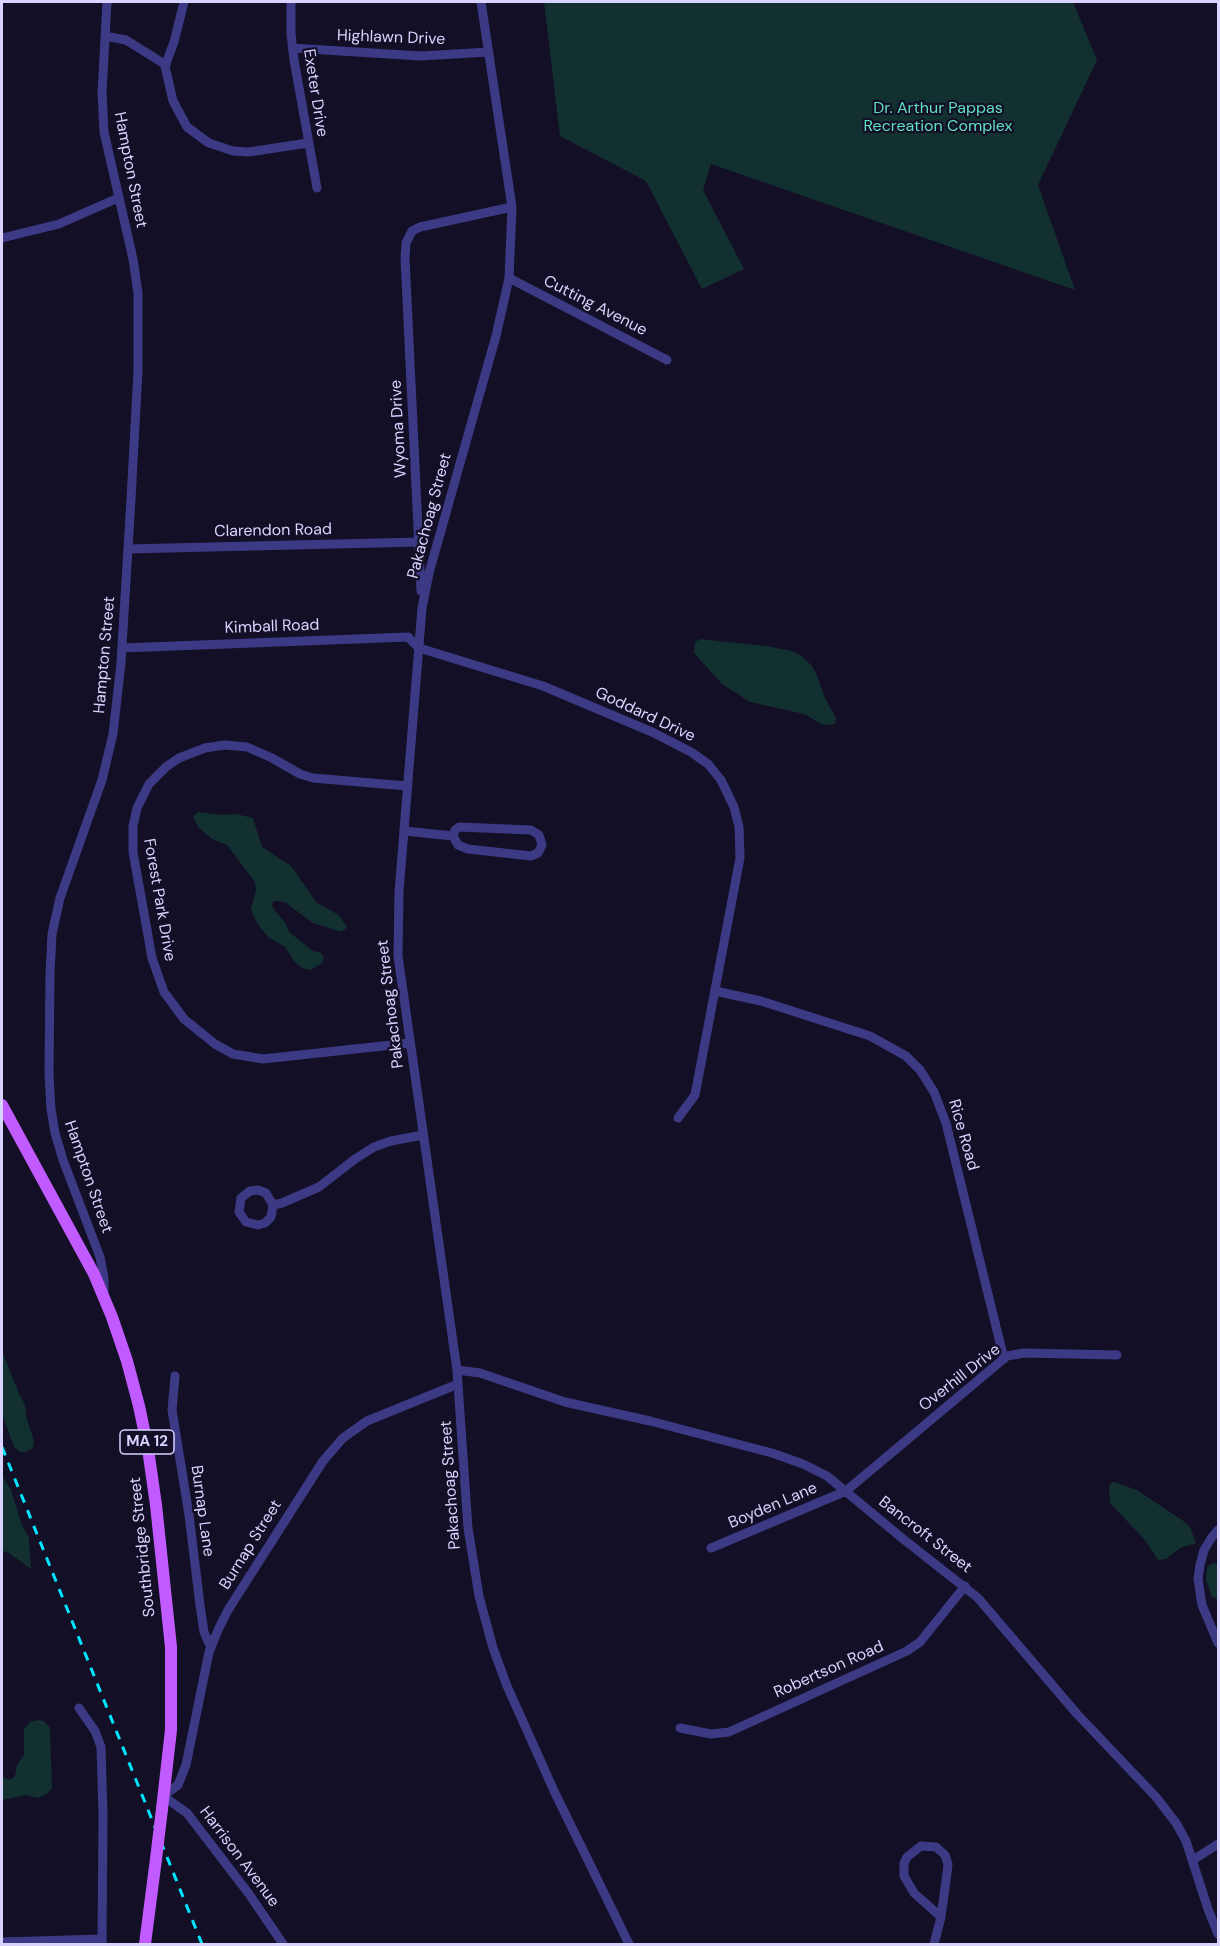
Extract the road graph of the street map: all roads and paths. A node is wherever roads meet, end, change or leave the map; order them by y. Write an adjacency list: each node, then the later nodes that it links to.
1 (107, 2): 5 (street, Hampton Street)
2 (184, 2): 8 (street)
3 (291, 2): 6 (street, Exeter Drive)
4 (481, 2): 7 (street, Pakachoag Street)
5 (105, 36): 8 (street); 11 (street, Hampton Street)
6 (292, 48): 7 (street, Highlawn Drive); 9 (street, Exeter Drive)
7 (489, 52): 12 (street, Pakachoag Street)
8 (166, 65): 9 (street)
9 (308, 143): 10 (street, Exeter Drive)
10 (317, 188)
11 (118, 198): 13 (street); 17 (street, Hampton Street)
12 (512, 207): 14 (street, Pakachoag Street); 16 (street, Wyoma Drive)
13 (2, 237)
14 (509, 278): 15 (street, Cutting Avenue); 18 (street, Pakachoag Street)
15 (667, 360)
16 (419, 542): 17 (street, Clarendon Road); 18 (street, Wyoma Drive)
17 (128, 549): 19 (street, Hampton Street)
18 (422, 608): 20 (street, Pakachoag Street)
19 (122, 648): 20 (street, Kimball Road); 30 (street, Hampton Street)
20 (418, 648): 21 (street, Pakachoag Street); 24 (street, Goddard Drive)
21 (407, 786): 22 (street, Pakachoag Street); 25 (street, Forest Park Drive)
22 (404, 831): 23 (street); 25 (street, Pakachoag Street)
23 (453, 836): 23 (street)
24 (715, 991): 27 (street, Goddard Drive); 32 (street, Rice Road)
25 (410, 1043): 28 (street, Pakachoag Street)
26 (2, 1105): 30 (main road, Southbridge Street / MA 12)
27 (678, 1118)
28 (423, 1135): 29 (street); 33 (street, Pakachoag Street)
29 (273, 1205)
30 (104, 1296): 44 (main road, Southbridge Street / MA 12)
31 (1117, 1354): 32 (street, Overhill Drive)
32 (1004, 1359): 36 (street, Overhill Drive)
33 (457, 1370): 35 (street, Pakachoag Street); 36 (street, Bancroft Street)
34 (175, 1376): 41 (street, Burnap Lane)
35 (458, 1384): 41 (street, Burnap Street); 53 (street, Pakachoag Street)
36 (846, 1491): 38 (street, Boyden Lane); 39 (street, Bancroft Street)
37 (1218, 1530): 40 (street)
38 (711, 1548)
39 (965, 1586): 43 (street, Robertson Road); 46 (street, Bancroft Street)
40 (1218, 1643)
41 (211, 1648): 44 (street, Burnap Street)
42 (79, 1707): 49 (street)
43 (680, 1728)
44 (163, 1796): 51 (main road, Southbridge Street / MA 12, bridge); 52 (street, Harrison Avenue)
45 (1218, 1844): 46 (street)
46 (1193, 1860): 48 (street, Bancroft Street)
47 (941, 1917): 47 (street); 54 (street)
48 (1218, 1934)
49 (101, 1941): 50 (street)
50 (2, 1942)
51 (145, 1944)
52 (284, 1944)
53 (629, 1944)
54 (934, 1944)

